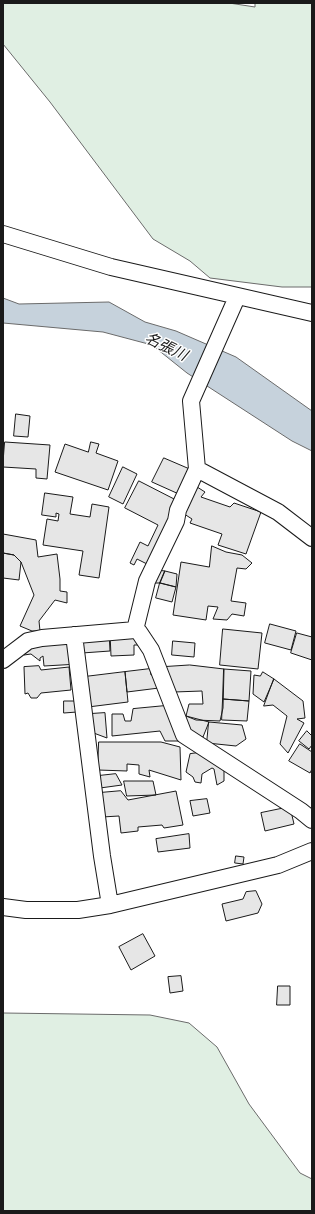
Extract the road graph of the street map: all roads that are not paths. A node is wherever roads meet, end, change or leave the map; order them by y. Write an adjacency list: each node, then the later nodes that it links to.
1 (3, 234): 2 (street)
2 (237, 297): 3 (street); 4 (street)
3 (312, 314)
4 (197, 469): 5 (street); 6 (street)
5 (312, 538)
6 (135, 630): 7 (street); 9 (street)
7 (74, 635): 8 (street); 11 (street)
8 (3, 660)
9 (312, 820)
10 (312, 851): 11 (street)
11 (110, 905): 12 (street)
12 (3, 908)

